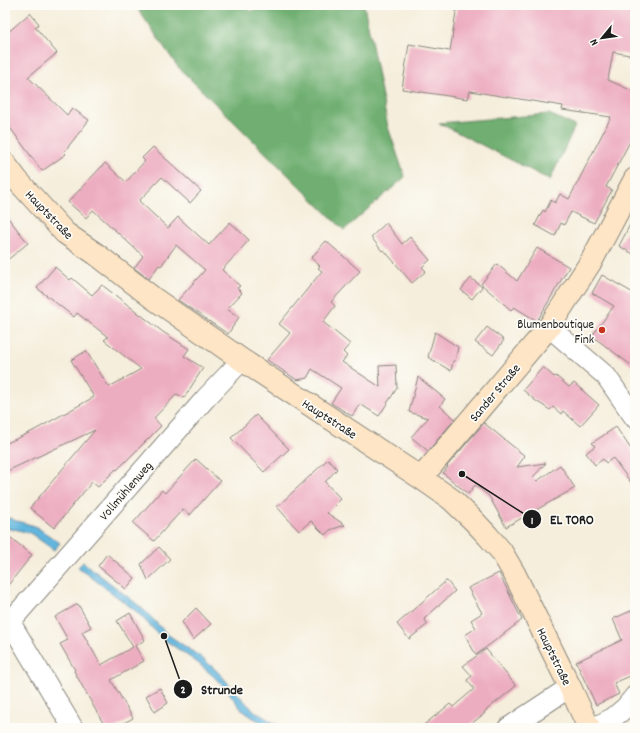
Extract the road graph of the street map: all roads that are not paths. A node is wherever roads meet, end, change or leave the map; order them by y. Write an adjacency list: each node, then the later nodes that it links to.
1 (5, 164): 4 (main road, Hauptstraße)
2 (635, 178): 3 (main road, Sander Straße)
3 (549, 327): 5 (street); 6 (main road, Sander Straße)
4 (242, 360): 6 (main road, Hauptstraße); 9 (street, Vollmühlenweg)
5 (635, 418)
6 (421, 478): 7 (main road, Hauptstraße)
7 (570, 687): 10 (street); 11 (main road, Hauptstraße)
8 (635, 696): 12 (street)
9 (73, 728)
10 (508, 728)
11 (589, 728)
12 (593, 728)

